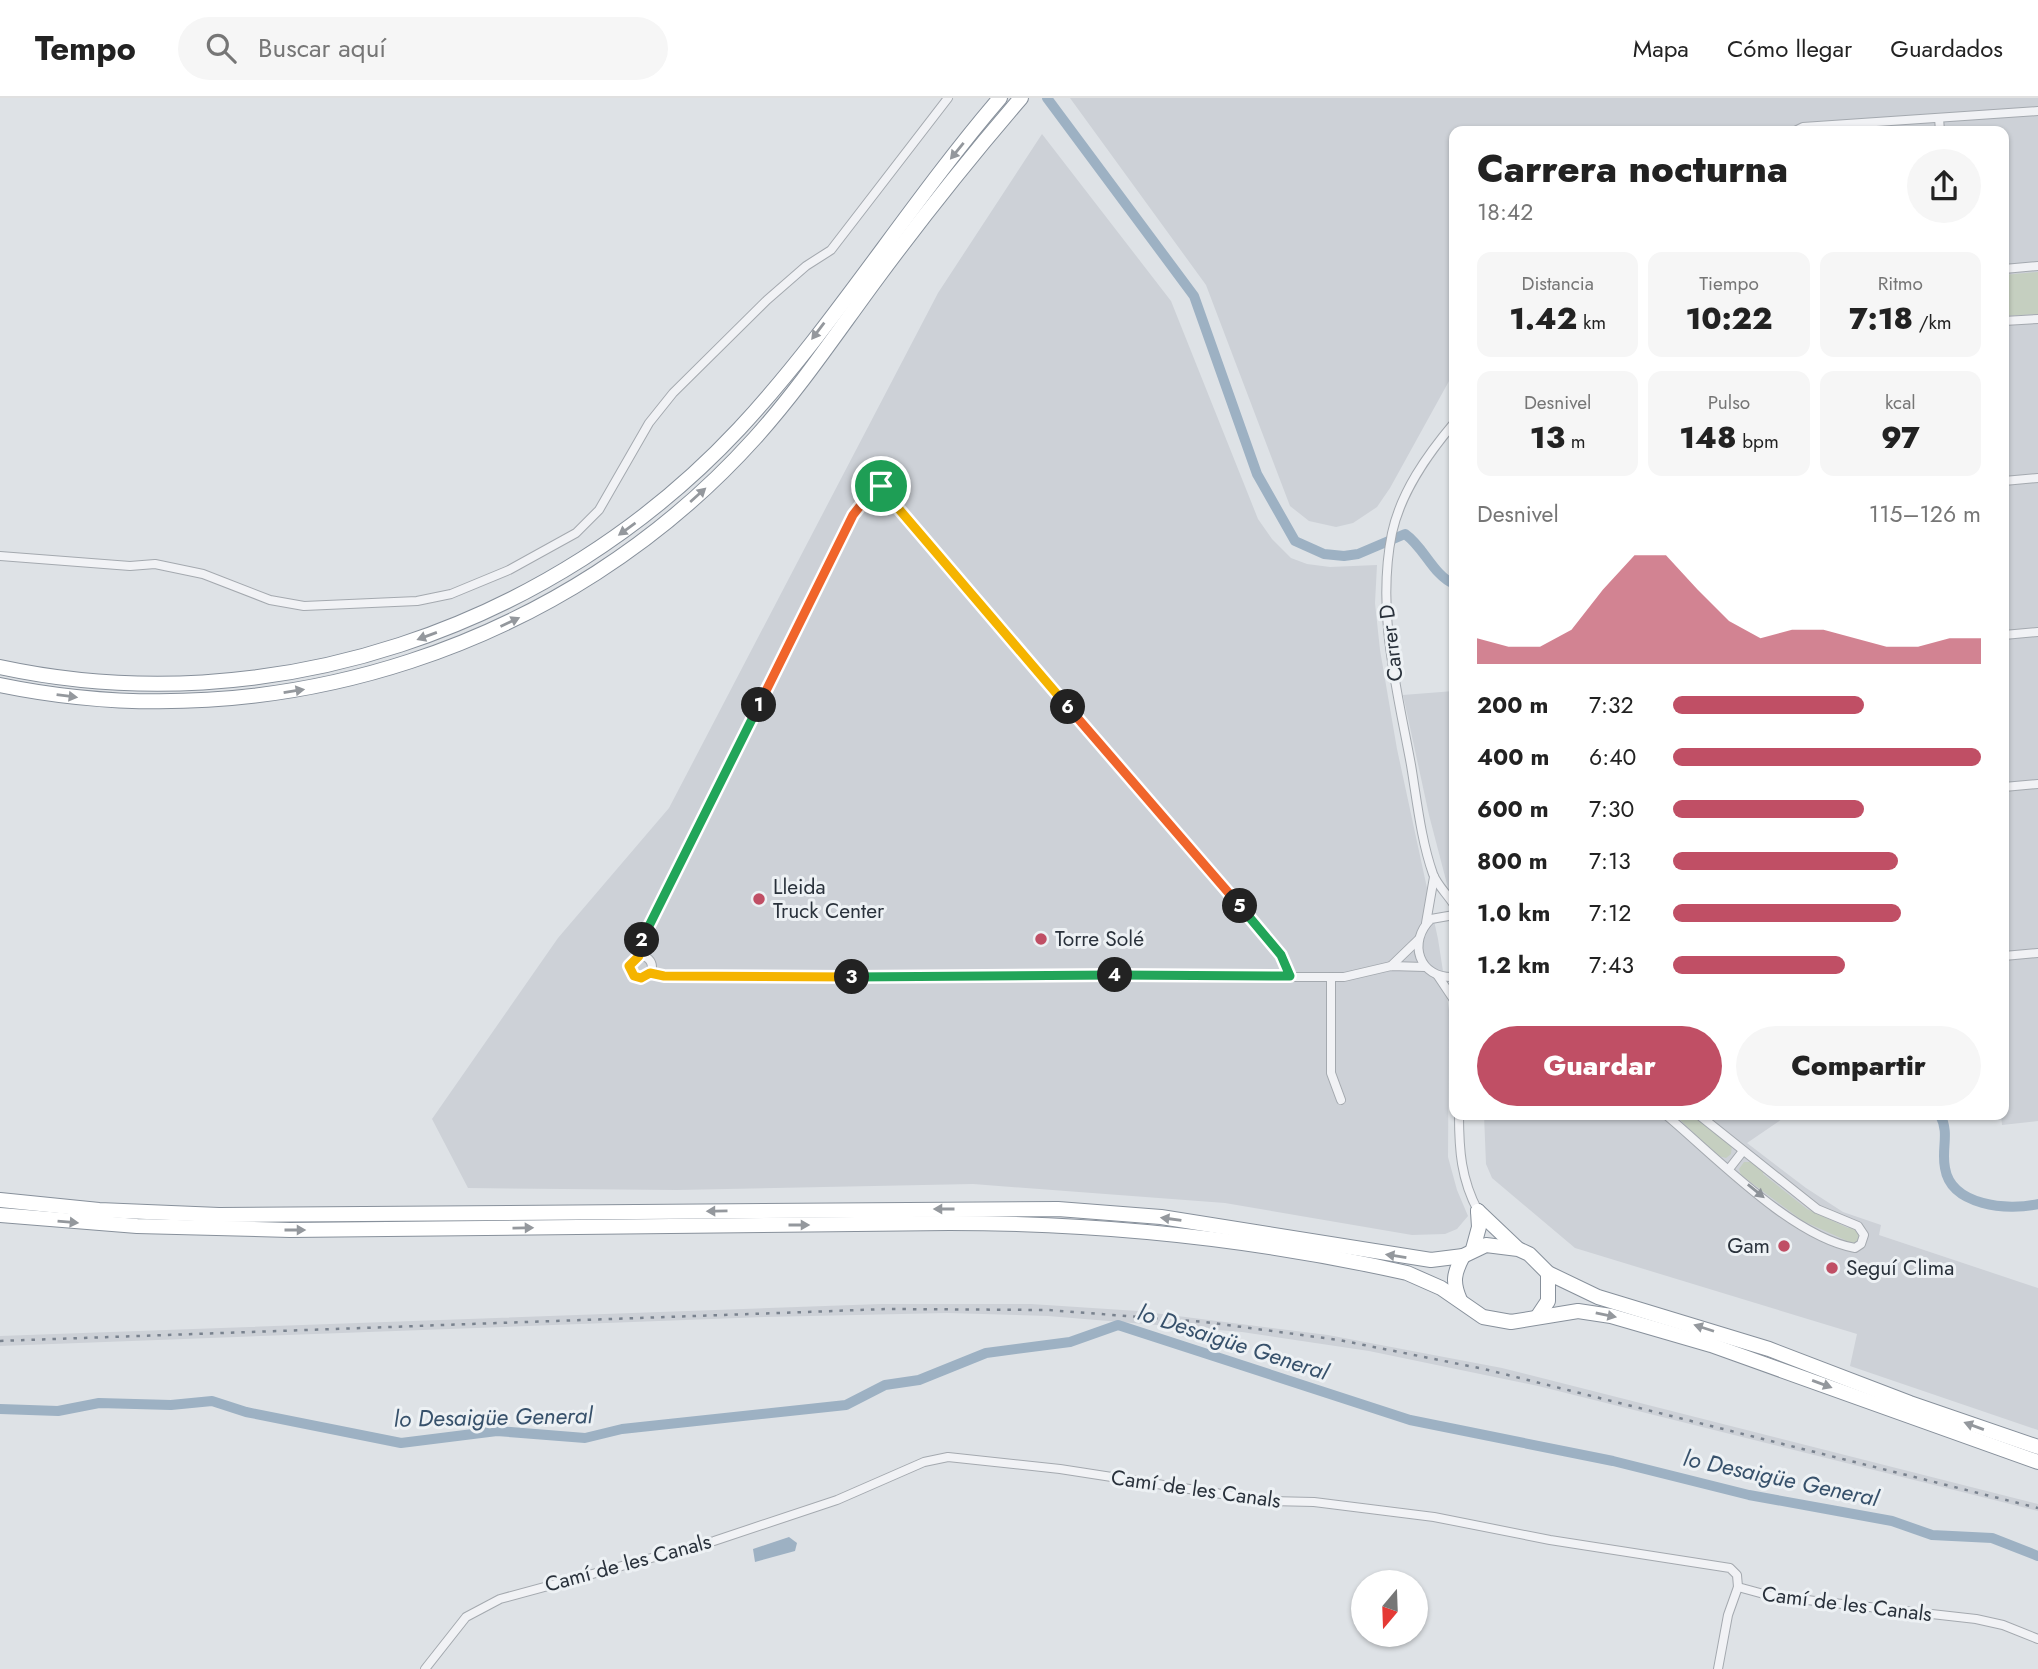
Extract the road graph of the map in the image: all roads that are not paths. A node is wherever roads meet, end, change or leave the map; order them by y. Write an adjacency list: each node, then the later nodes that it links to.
1 (948, 98): 17 (street)
2 (1000, 98): 20 (highway, one-way to 20)
3 (1021, 98): 21 (highway, one-way to 3)
4 (2038, 111): 5 (street)
5 (1939, 118): 6 (street); 7 (street)
6 (1818, 126)
7 (1940, 126)
8 (2038, 266): 9 (street)
9 (2009, 269)
10 (2038, 319): 11 (street)
11 (2009, 321)
12 (1449, 430): 24 (street, Carrer D)
13 (2038, 478): 14 (street)
14 (2009, 481)
15 (883, 500): 16 (street); 16 (street); 35 (street)
16 (864, 501): 30 (street)
17 (0, 556)
18 (2038, 632): 19 (street)
19 (2009, 635)
20 (0, 667)
21 (0, 685)
22 (2038, 784): 23 (street)
23 (2009, 787)
24 (1434, 877): 25 (street, Carrer D); 27 (street, Carrer D)
25 (1449, 898)
26 (1449, 916): 27 (street)
27 (1426, 925): 28 (street, Carrer D)
28 (1418, 940): 32 (street, Carrer D); 33 (street)
29 (2038, 953): 31 (street)
30 (639, 956): 34 (street); 34 (street)
31 (2009, 956)
32 (1391, 966): 33 (street); 36 (street)
33 (1425, 967): 37 (street)
34 (650, 973): 35 (street)
35 (1290, 976): 36 (street)
36 (1331, 976): 40 (street)
37 (1438, 976): 38 (street); 39 (street)
38 (1449, 977)
39 (1449, 992)
40 (1341, 1100)
41 (1458, 1120): 47 (street)
42 (1672, 1120): 45 (street)
43 (1705, 1120): 44 (street)
44 (1743, 1151): 45 (street); 45 (street, one-way to 44)
45 (1729, 1169)
46 (0, 1200): 50 (highway, one-way to 46)
47 (1478, 1211): 49 (highway); 50 (highway)
48 (0, 1215): 52 (highway, one-way to 52)
49 (1518, 1250): 50 (highway); 51 (highway)
50 (1468, 1252): 52 (highway)
51 (1548, 1273): 53 (highway); 54 (highway, one-way to 51)
52 (1460, 1302): 53 (highway)
53 (1538, 1316): 55 (highway, one-way to 55)
54 (2038, 1447)
55 (2038, 1462)
56 (1738, 1587): 57 (street, Camí de les Canals); 58 (street, Camí de les Canals); 59 (street)
57 (2038, 1640)
58 (425, 1669)
59 (1718, 1669)

